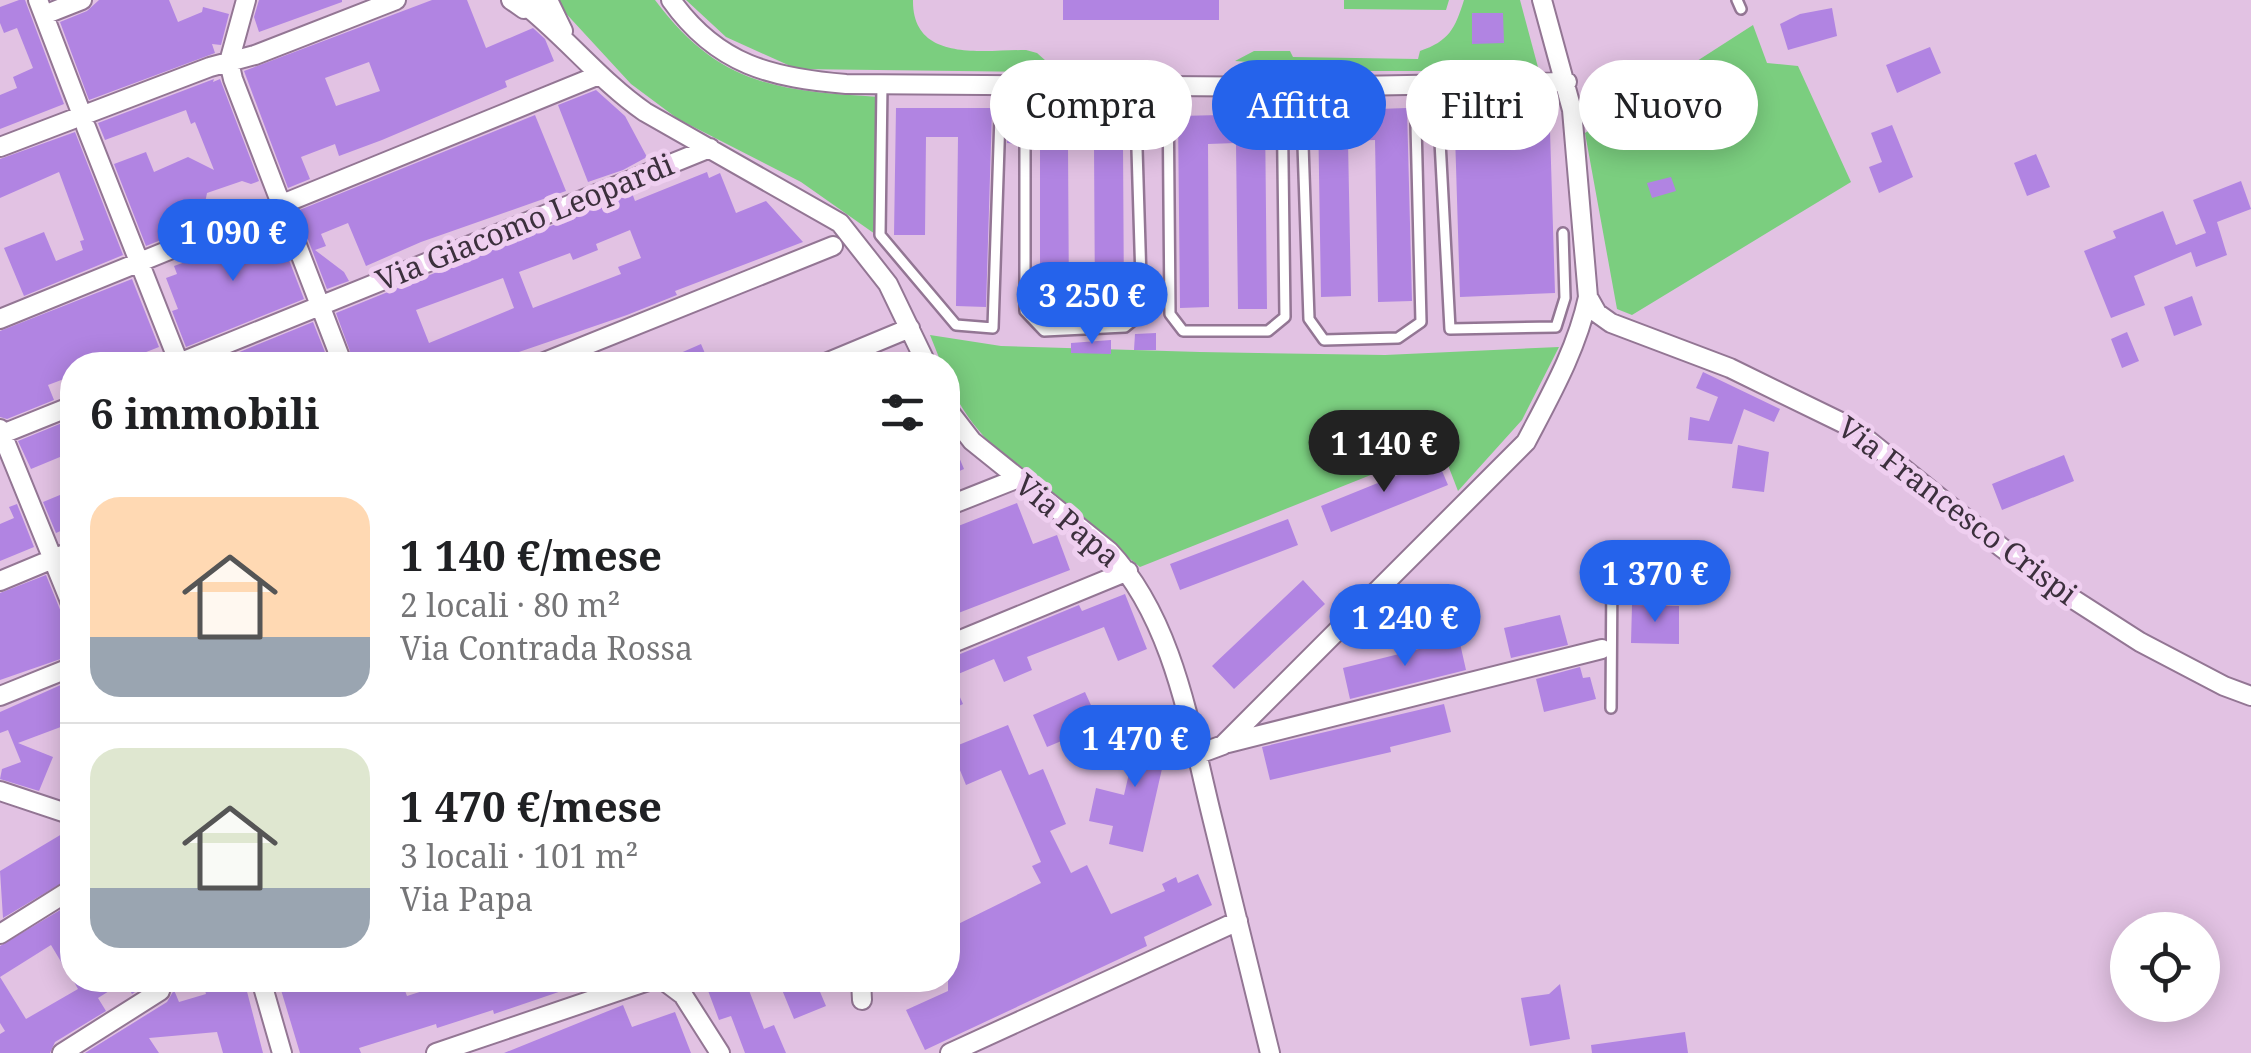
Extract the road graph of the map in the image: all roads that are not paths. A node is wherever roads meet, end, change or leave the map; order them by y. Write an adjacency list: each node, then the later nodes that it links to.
1 (82, 0): 8 (street)
2 (246, 0): 9 (street)
3 (396, 0): 9 (street)
4 (510, 0): 7 (street)
5 (671, 0): 13 (street)
6 (1542, 0): 12 (street)
7 (541, 3): 10 (street)
8 (41, 8): 15 (street)
9 (230, 62): 15 (street); 26 (street)
10 (599, 75): 17 (street); 26 (street)
11 (1559, 82): 12 (street)
12 (1567, 82): 30 (street)
13 (882, 84): 14 (street); 18 (lane)
14 (990, 85)
15 (84, 121): 16 (street); 29 (street)
16 (0, 146)
17 (710, 148): 31 (street, Via Giacomo Leopardi); 33 (street)
18 (999, 150)
19 (1025, 150): 20 (lane)
20 (1137, 150)
21 (1169, 150): 22 (lane)
22 (1289, 150)
23 (1296, 150): 24 (lane)
24 (1416, 150)
25 (1440, 150): 27 (lane)
26 (280, 204): 29 (street); 31 (street)
27 (1562, 232)
28 (832, 246): 37 (street)
29 (139, 261): 32 (street); 34 (street)
30 (1588, 298): 55 (street, Via Francesco Crispi); 57 (street)
31 (320, 306): 35 (street, Via Giacomo Leopardi); 36 (street)
32 (0, 319)
33 (910, 328): 38 (street); 39 (street)
34 (172, 352)
35 (206, 352)
36 (337, 352)
37 (569, 352)
38 (852, 352)
39 (921, 352)
40 (60, 411): 42 (street)
41 (960, 425): 43 (street, Via Papa)
42 (1, 433): 46 (street)
43 (1016, 479): 44 (street); 48 (street, Via Papa)
44 (960, 501)
45 (60, 556): 46 (street)
46 (54, 559): 49 (street); 50 (street)
47 (1612, 569): 56 (lane)
48 (1128, 571): 51 (street); 58 (street, Via Papa)
49 (60, 575)
50 (0, 581)
51 (960, 640)
52 (1602, 649): 57 (street)
53 (60, 672): 54 (street)
54 (0, 696)
55 (2251, 696)
56 (1611, 708)
57 (1229, 738): 58 (street)
58 (1196, 755): 62 (street, Via Papa)
59 (0, 791): 60 (street)
60 (60, 810)
61 (60, 896): 63 (street)
62 (1238, 921): 70 (street); 76 (street, Via Papa)
63 (0, 934)
64 (160, 992): 71 (street)
65 (264, 992): 72 (street)
66 (616, 992): 73 (street)
67 (680, 992): 74 (street)
68 (862, 992): 69 (street)
69 (862, 1000)
70 (978, 1047): 75 (street)
71 (62, 1053)
72 (282, 1053)
73 (436, 1053)
74 (720, 1053)
75 (950, 1053)
76 (1270, 1053)

